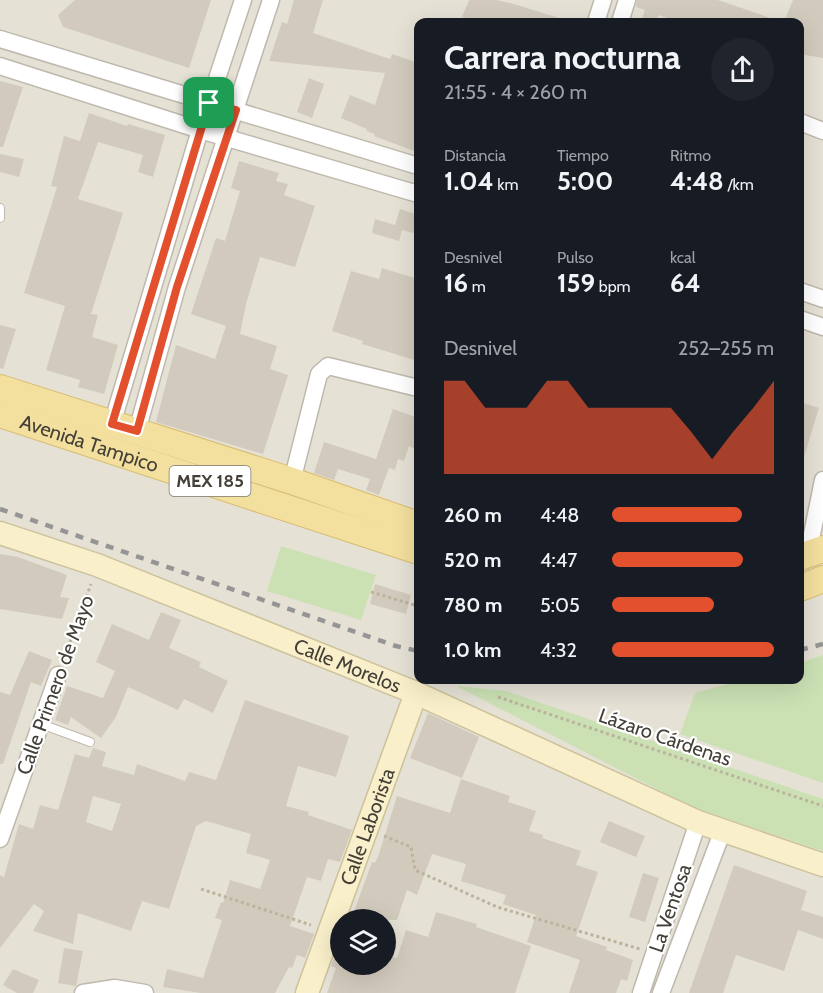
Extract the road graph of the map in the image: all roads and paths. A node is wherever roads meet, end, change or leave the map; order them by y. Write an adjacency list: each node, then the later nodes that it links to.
1 (243, 0): 9 (street)
2 (271, 0): 10 (street)
3 (603, 0): 5 (street)
4 (627, 0): 6 (street)
5 (597, 18)
6 (621, 18)
7 (0, 39): 9 (street)
8 (0, 66): 12 (street)
9 (209, 103): 10 (street); 12 (street)
10 (236, 110): 14 (street); 15 (street)
11 (804, 124): 13 (street)
12 (200, 130): 14 (street); 19 (street)
13 (823, 131)
14 (226, 135): 16 (street); 20 (street)
15 (414, 165)
16 (414, 193)
17 (0, 208): 18 (lane)
18 (0, 218)
19 (154, 281): 20 (street); 28 (street)
20 (177, 287): 29 (street)
21 (804, 292): 22 (street)
22 (823, 299)
23 (804, 320): 24 (street)
24 (823, 327)
25 (414, 387): 31 (street)
26 (0, 388): 28 (main road, Avenida Tampico / MEX 185)
27 (0, 414): 34 (main road, Avenida Tampico / MEX 185)
28 (112, 424): 29 (main road, Avenida Tampico / MEX 185)
29 (137, 431): 31 (main road, Avenida Tampico / MEX 185)
30 (823, 480): 35 (street)
31 (292, 481): 32 (main road, Avenida Tampico / MEX 185)
32 (414, 524)
33 (0, 533): 36 (street, Calle Morelos)
34 (414, 550)
35 (810, 553)
36 (97, 565): 41 (path, Calle Primero de Mayo); 42 (street, Calle Morelos)
37 (823, 579): 38 (main road)
38 (804, 586)
39 (371, 592): 40 (path)
40 (414, 605)
41 (58, 675): 44 (street, Calle Primero de Mayo)
42 (416, 693): 47 (street, Calle Morelos); 48 (street, Calle Laborista)
43 (498, 697): 46 (path, Lázaro Cárdenas)
44 (41, 724): 45 (lane); 50 (street, Calle Primero de Mayo)
45 (90, 742)
46 (823, 806)
47 (698, 822): 49 (street, Calle Morelos); 55 (street, La Ventosa)
48 (366, 828): 53 (street, Calle Laborista); 55 (path)
49 (723, 830): 51 (street, Calle Morelos); 60 (street, La Ventosa)
50 (0, 839)
51 (823, 865)
52 (201, 889): 54 (path)
53 (338, 909)
54 (330, 931): 58 (street, Calle Laborista)
55 (654, 954): 59 (street, La Ventosa)
56 (83, 993): 57 (street)
57 (145, 993)
58 (308, 993)
59 (641, 993)
60 (661, 993)

